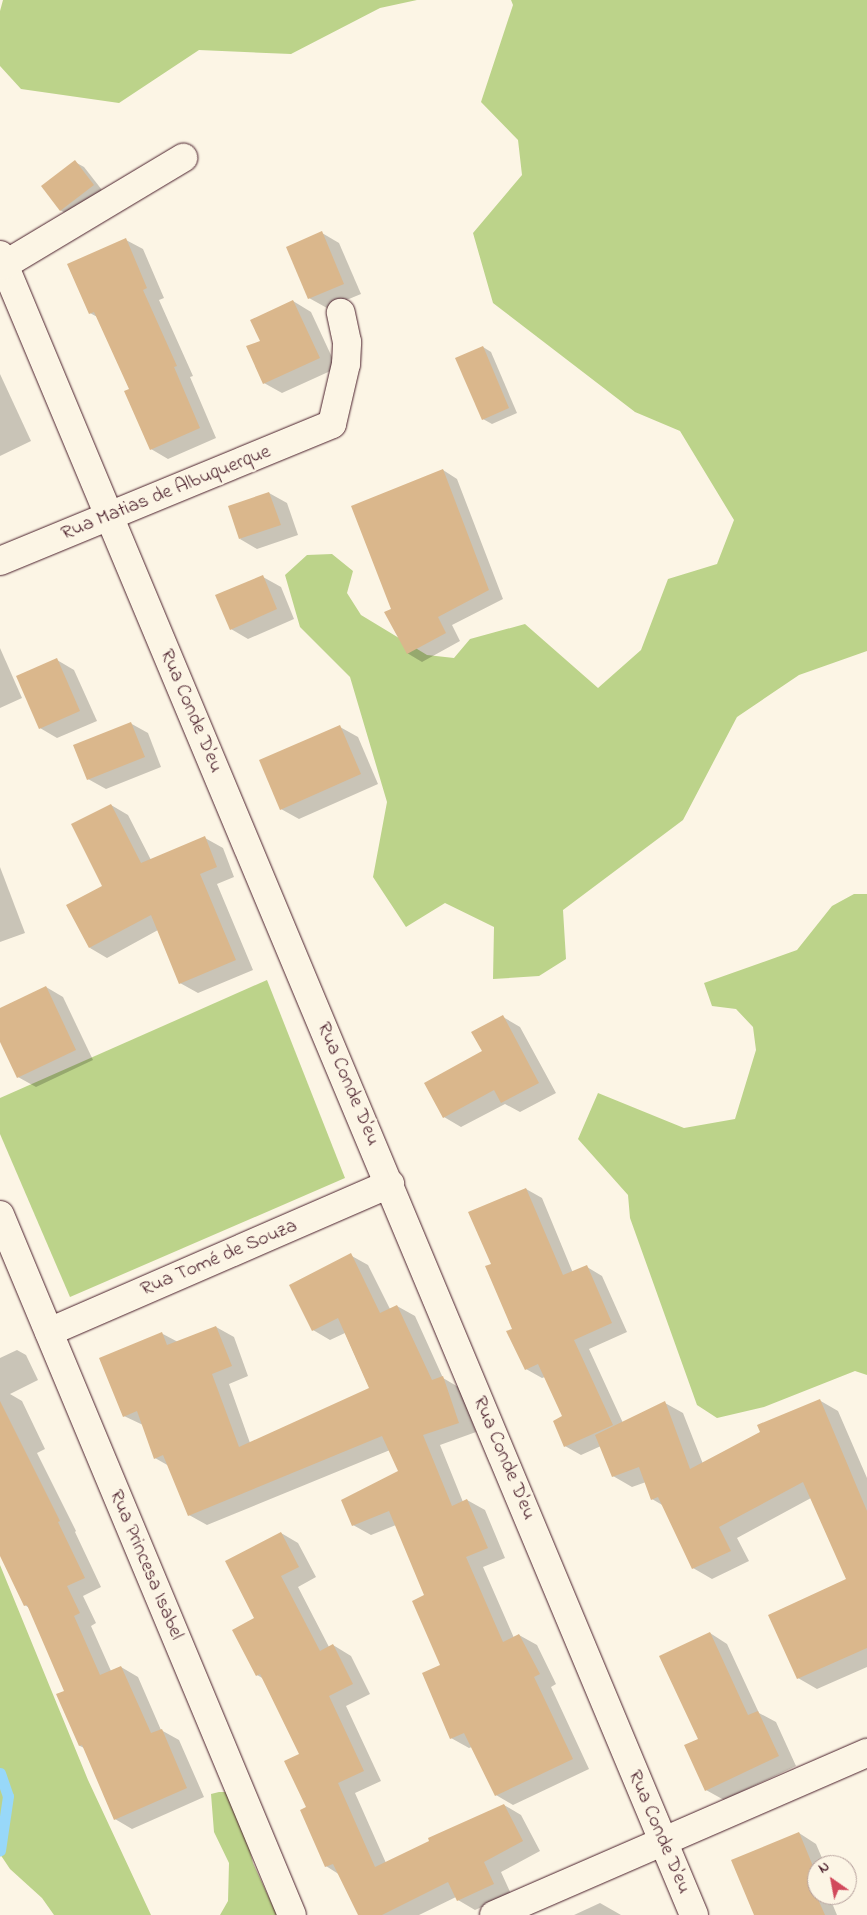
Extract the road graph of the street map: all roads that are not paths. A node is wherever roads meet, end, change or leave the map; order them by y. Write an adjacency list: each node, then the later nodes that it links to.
1 (183, 158): 2 (street)
2 (2, 260): 4 (street, Rua Conde D'eu)
3 (341, 313): 4 (street, Rua Matias de Albuquerque)
4 (110, 516): 5 (street, Rua Matias de Albuquerque); 6 (street, Rua Conde D'eu)
5 (0, 562)
6 (390, 1184): 8 (street, Rua Tomé de Souza); 10 (street, Rua Conde D'eu)
7 (0, 1215): 8 (street, Rua Princesa Isabel)
8 (49, 1332): 11 (street, Rua Princesa Isabel)
9 (867, 1753): 10 (street)
10 (663, 1841): 12 (street); 13 (street, Rua Conde D'eu)
11 (292, 1915)
12 (494, 1915)
13 (694, 1915)

